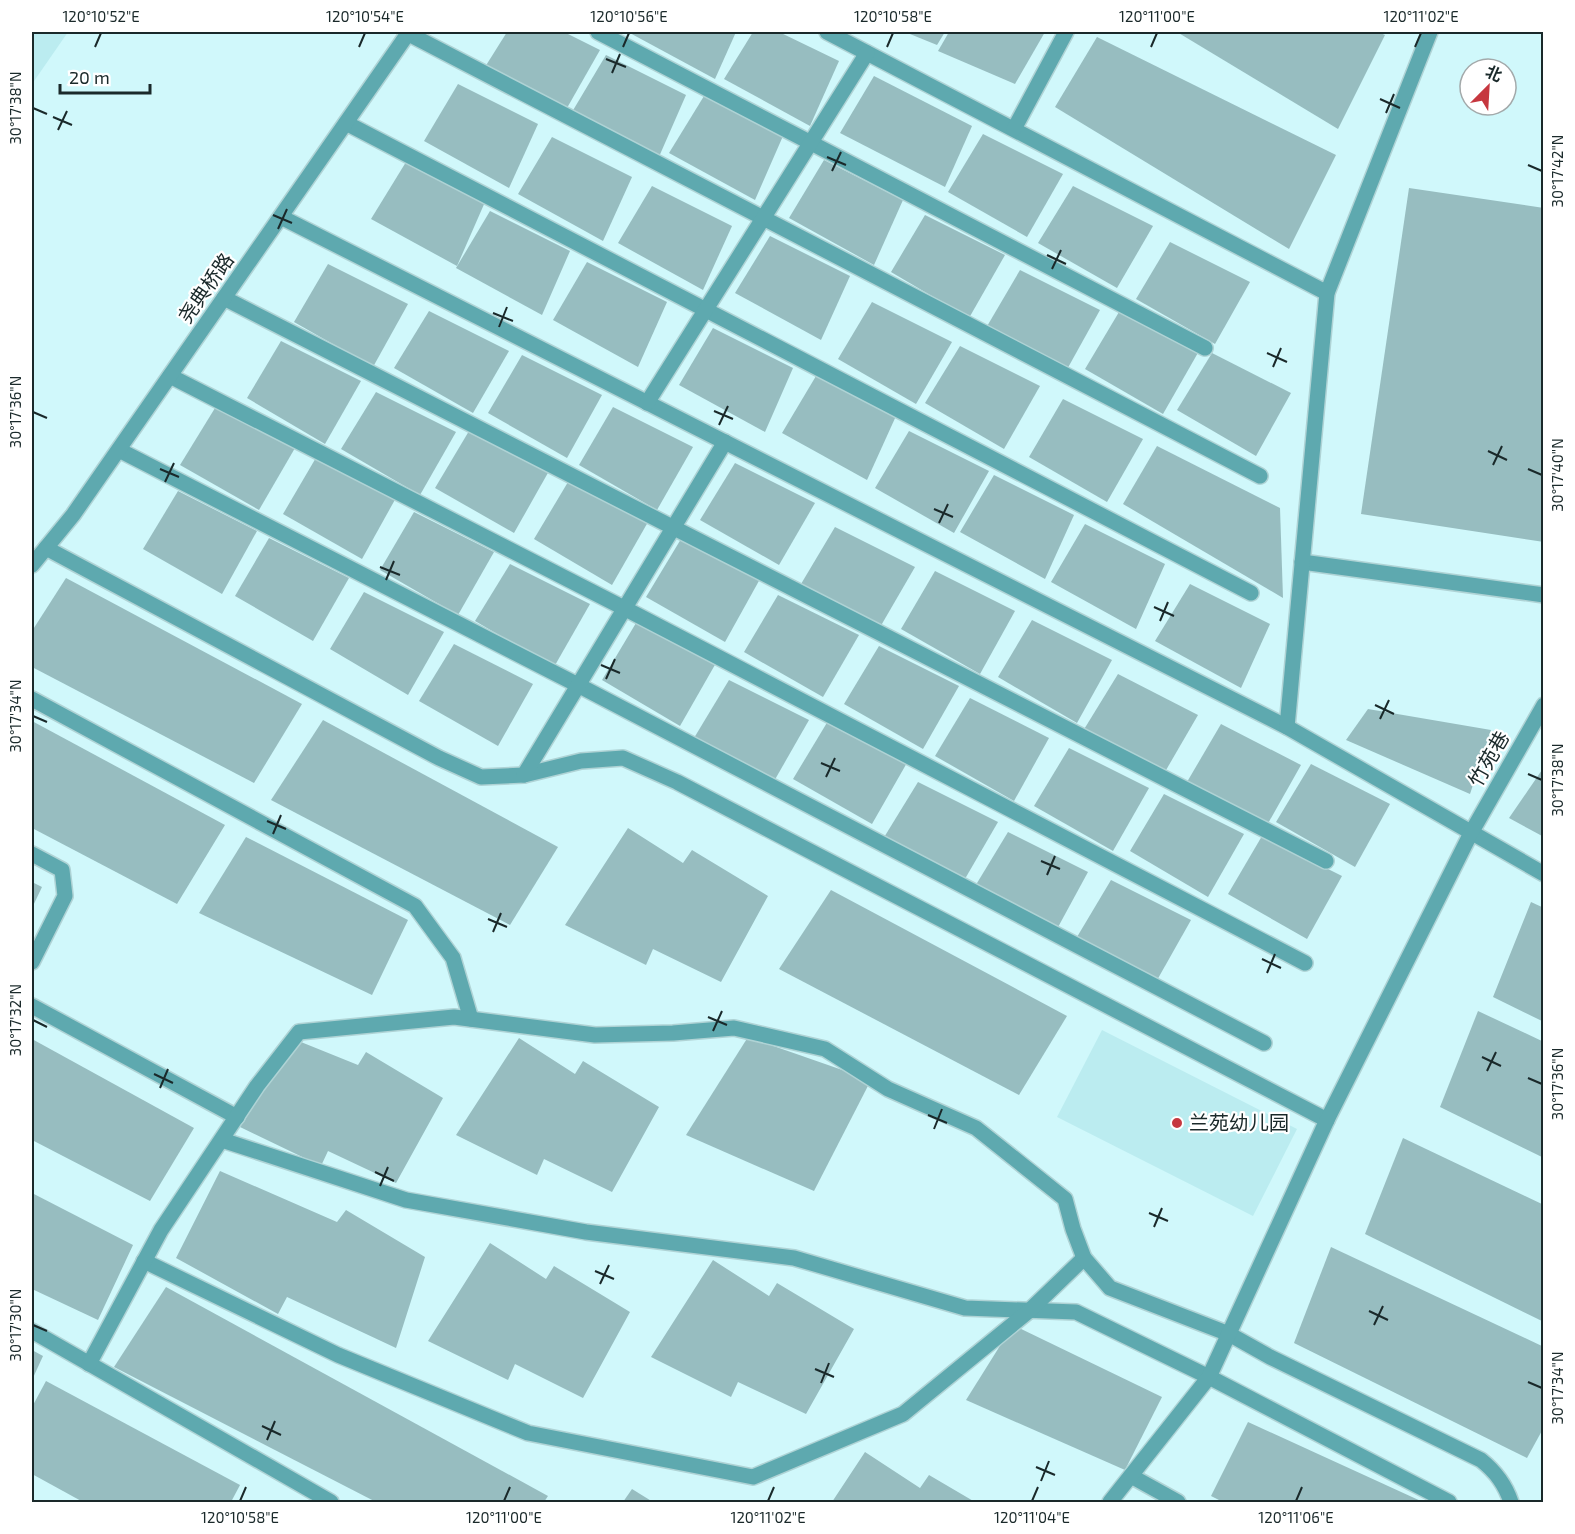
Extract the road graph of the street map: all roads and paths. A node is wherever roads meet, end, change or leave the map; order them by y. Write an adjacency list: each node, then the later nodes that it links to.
1 (408, 32): 7 (street, 尧典桥路); 11 (street)
2 (598, 32): 9 (street)
3 (827, 32): 6 (street)
4 (1066, 32): 8 (street)
5 (1430, 32): 12 (street)
6 (867, 52): 8 (street); 9 (street)
7 (346, 123): 10 (street, 尧典桥路); 14 (street)
8 (1014, 129): 12 (street)
9 (811, 143): 11 (street); 15 (street)
10 (281, 217): 13 (street, 尧典桥路); 17 (street)
11 (763, 219): 14 (street); 20 (street)
12 (1326, 293): 23 (street)
13 (224, 298): 16 (street, 尧典桥路); 21 (street)
14 (705, 311): 17 (street); 25 (street)
15 (1204, 348)
16 (170, 376): 19 (street, 尧典桥路); 27 (street)
17 (647, 403): 18 (street)
18 (725, 442): 21 (street); 31 (street)
19 (119, 450): 22 (street, 尧典桥路); 28 (street)
20 (1260, 476)
21 (673, 528): 27 (street); 35 (street)
22 (46, 548): 24 (street, 尧典桥路); 32 (street)
23 (1302, 562): 26 (street); 31 (street)
24 (32, 565)
25 (1251, 593)
26 (1544, 596)
27 (625, 608): 28 (street); 38 (street)
28 (578, 685): 32 (street); 41 (street)
29 (32, 699): 40 (street)
30 (1544, 705): 33 (street, 竹苑巷)
31 (1287, 727): 33 (street)
32 (524, 775): 43 (street)
33 (1470, 833): 36 (street); 43 (street, 竹苑巷)
34 (32, 854): 37 (street)
35 (1326, 861)
36 (1544, 874)
37 (32, 962)
38 (1305, 963)
39 (32, 1006): 42 (street)
40 (471, 1019): 42 (street); 45 (street)
41 (1264, 1043)
42 (237, 1117): 44 (street)
43 (1327, 1120): 49 (street, 竹苑巷)
44 (222, 1140): 46 (street); 47 (street)
45 (1084, 1258): 47 (street); 49 (street)
46 (144, 1261): 47 (street); 50 (street)
47 (1029, 1311): 51 (street)
48 (32, 1331): 50 (street)
49 (1229, 1334): 51 (street, 竹苑巷); 57 (street)
50 (89, 1364): 53 (street)
51 (1209, 1377): 52 (street, 竹苑巷); 56 (street)
52 (1131, 1476): 54 (street, 竹苑巷); 55 (street)
53 (331, 1503)
54 (1110, 1503)
55 (1178, 1503)
56 (1449, 1503)
57 (1511, 1503)

